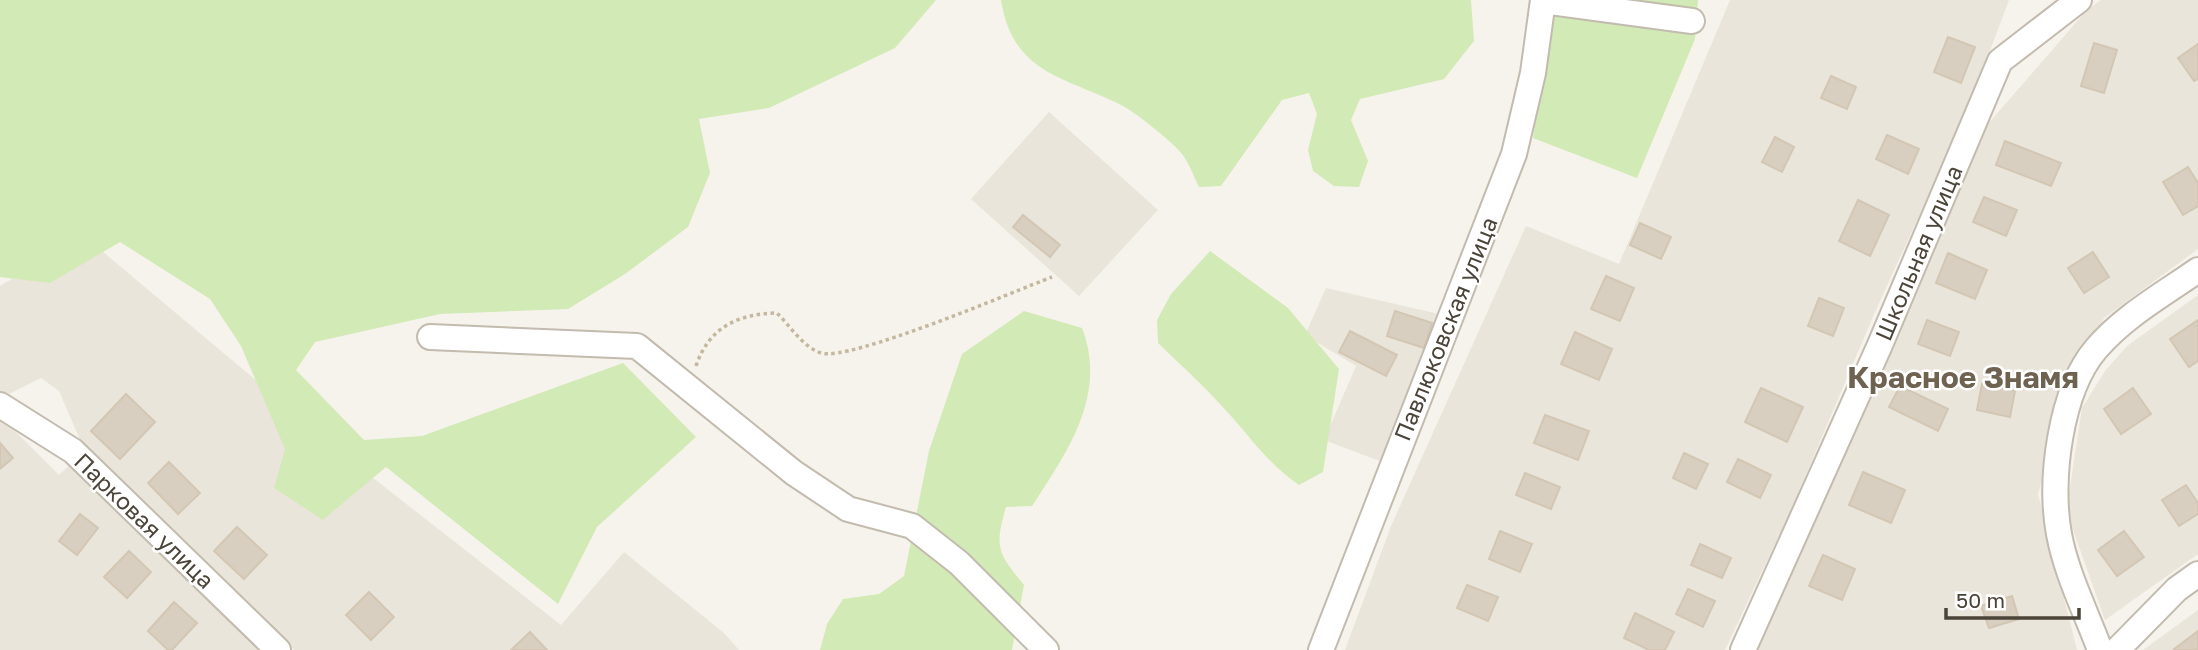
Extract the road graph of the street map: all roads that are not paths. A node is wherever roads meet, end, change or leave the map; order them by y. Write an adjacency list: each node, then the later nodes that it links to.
1 (2079, 0): 11 (street, Школьная улица)
2 (1543, 1): 3 (street); 10 (street, Павлюковская улица)
3 (1692, 21)
4 (2198, 270): 12 (street)
5 (430, 337): 9 (street)
6 (0, 405): 8 (street, Парковая улица)
7 (2198, 573): 13 (street)
8 (278, 650)
9 (1046, 650)
10 (1321, 650)
11 (1743, 650)
12 (2100, 650)
13 (2118, 650)

